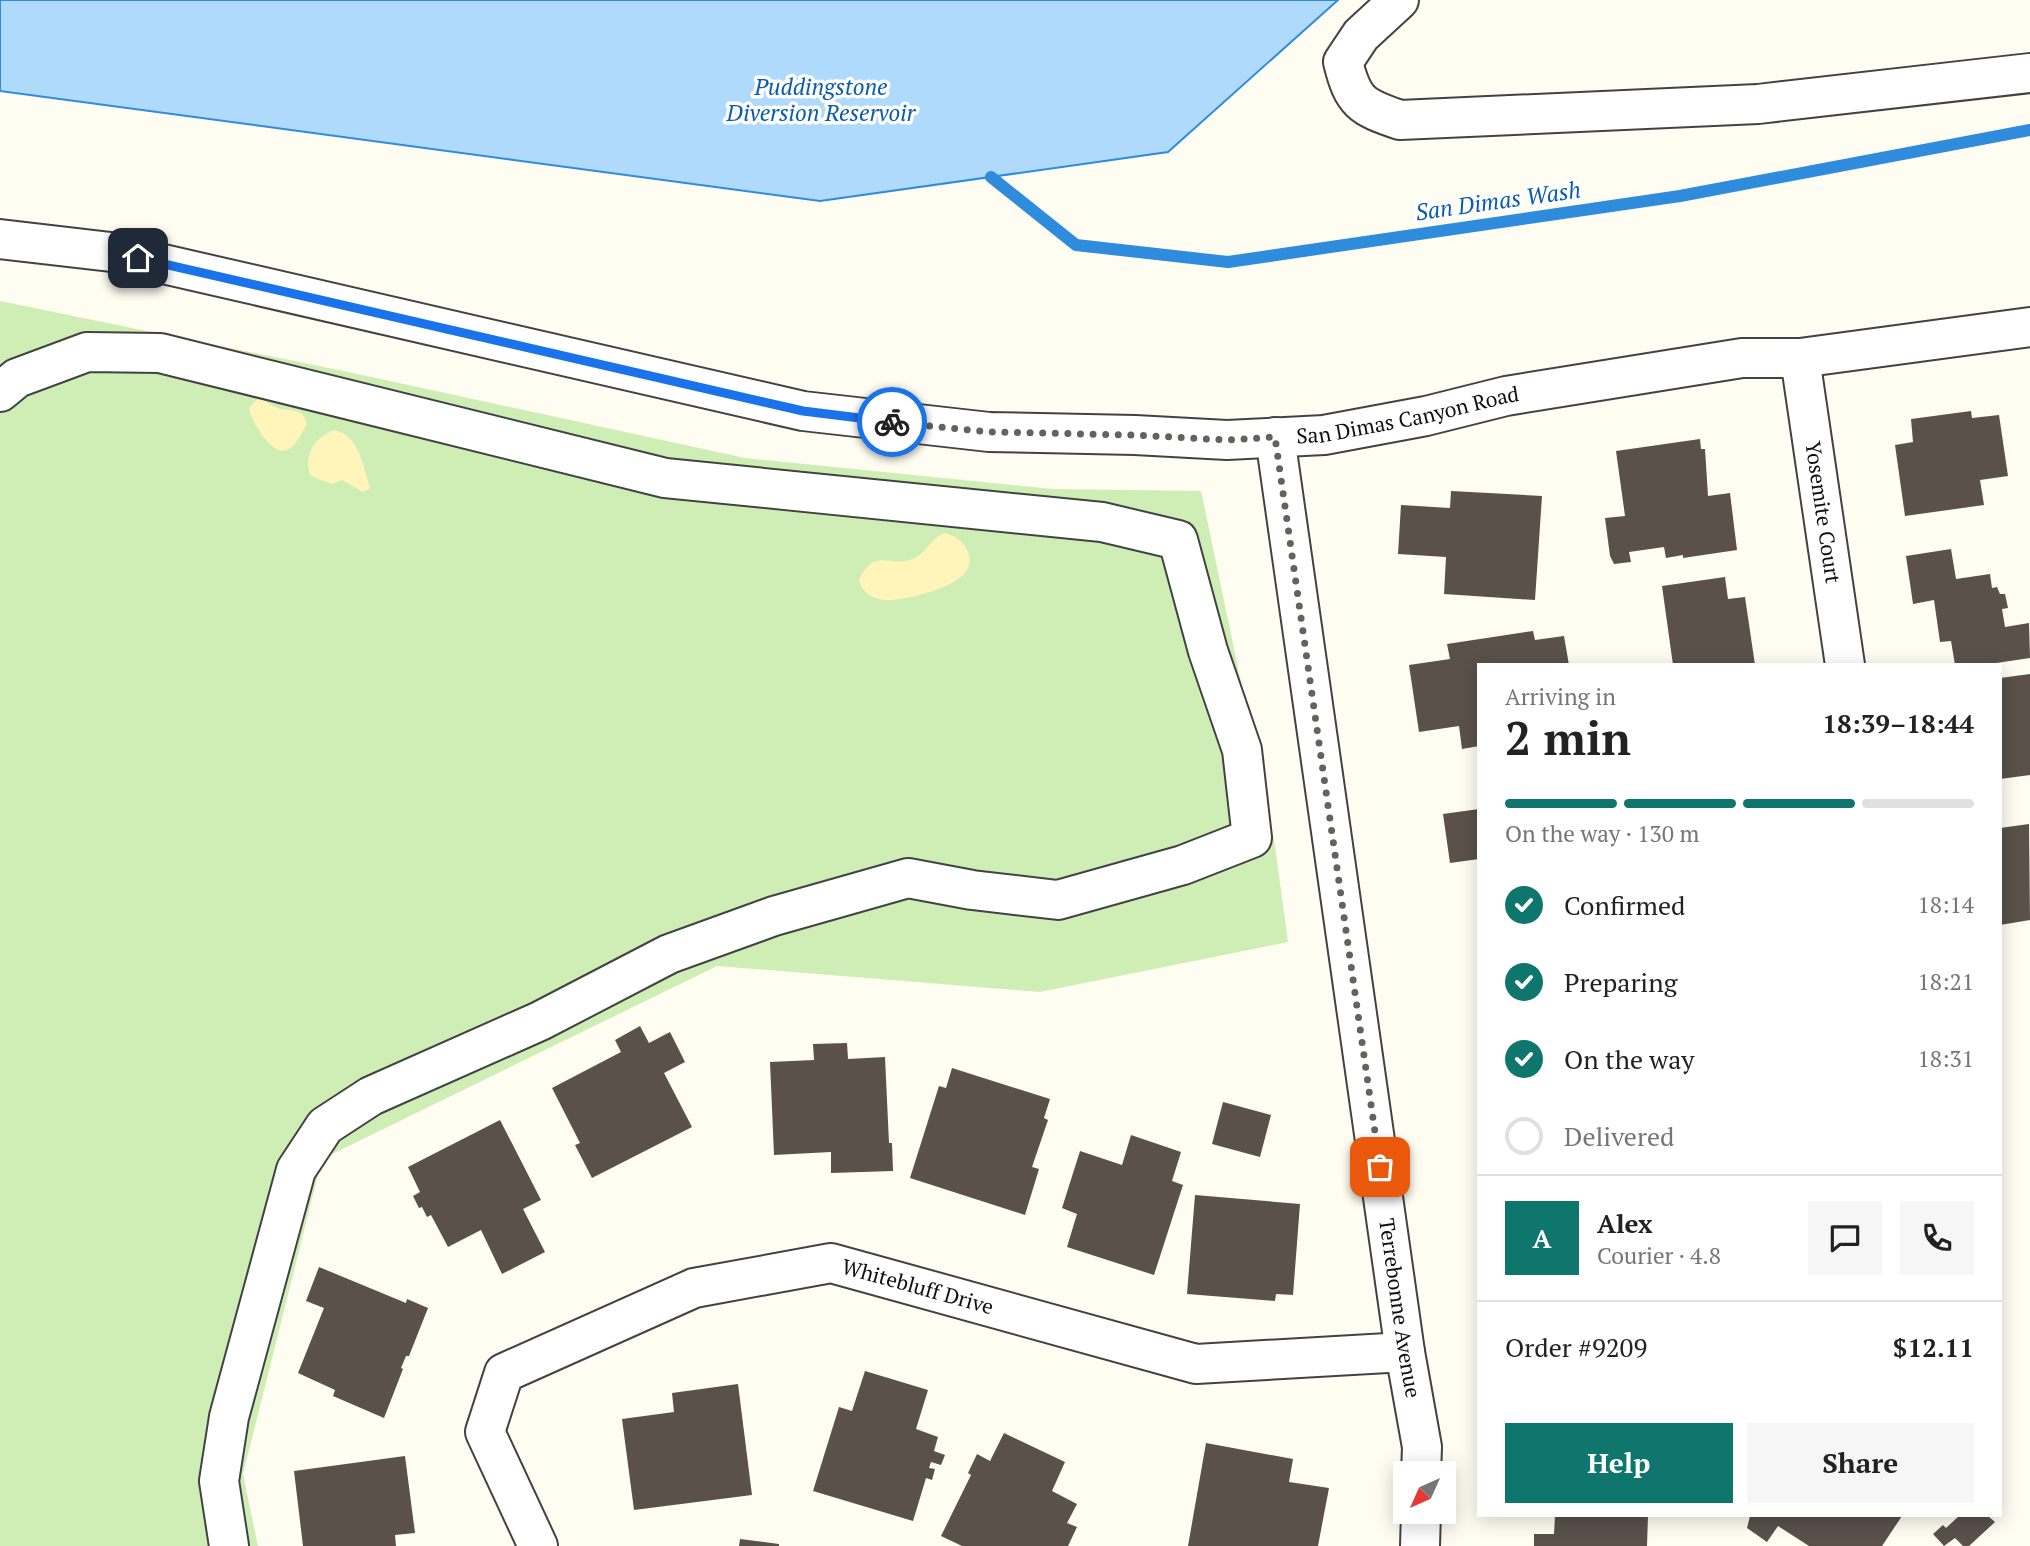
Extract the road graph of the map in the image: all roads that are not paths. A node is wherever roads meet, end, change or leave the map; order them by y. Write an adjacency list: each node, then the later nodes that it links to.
1 (1399, 0): 2 (street)
2 (2030, 73)
3 (0, 239): 7 (street, San Dimas Canyon Road)
4 (2030, 327): 5 (street, San Dimas Canyon Road)
5 (1800, 358): 7 (street, San Dimas Canyon Road); 8 (street, Yosemite Court)
6 (0, 392): 12 (street)
7 (1275, 437): 9 (street, Terrebonne Avenue)
8 (1845, 663)
9 (1405, 1352): 10 (street, Terrebonne Avenue); 13 (street, Whitebluff Drive)
10 (1421, 1461)
11 (1420, 1524): 14 (street)
12 (229, 1546)
13 (538, 1546)
14 (1420, 1546)

